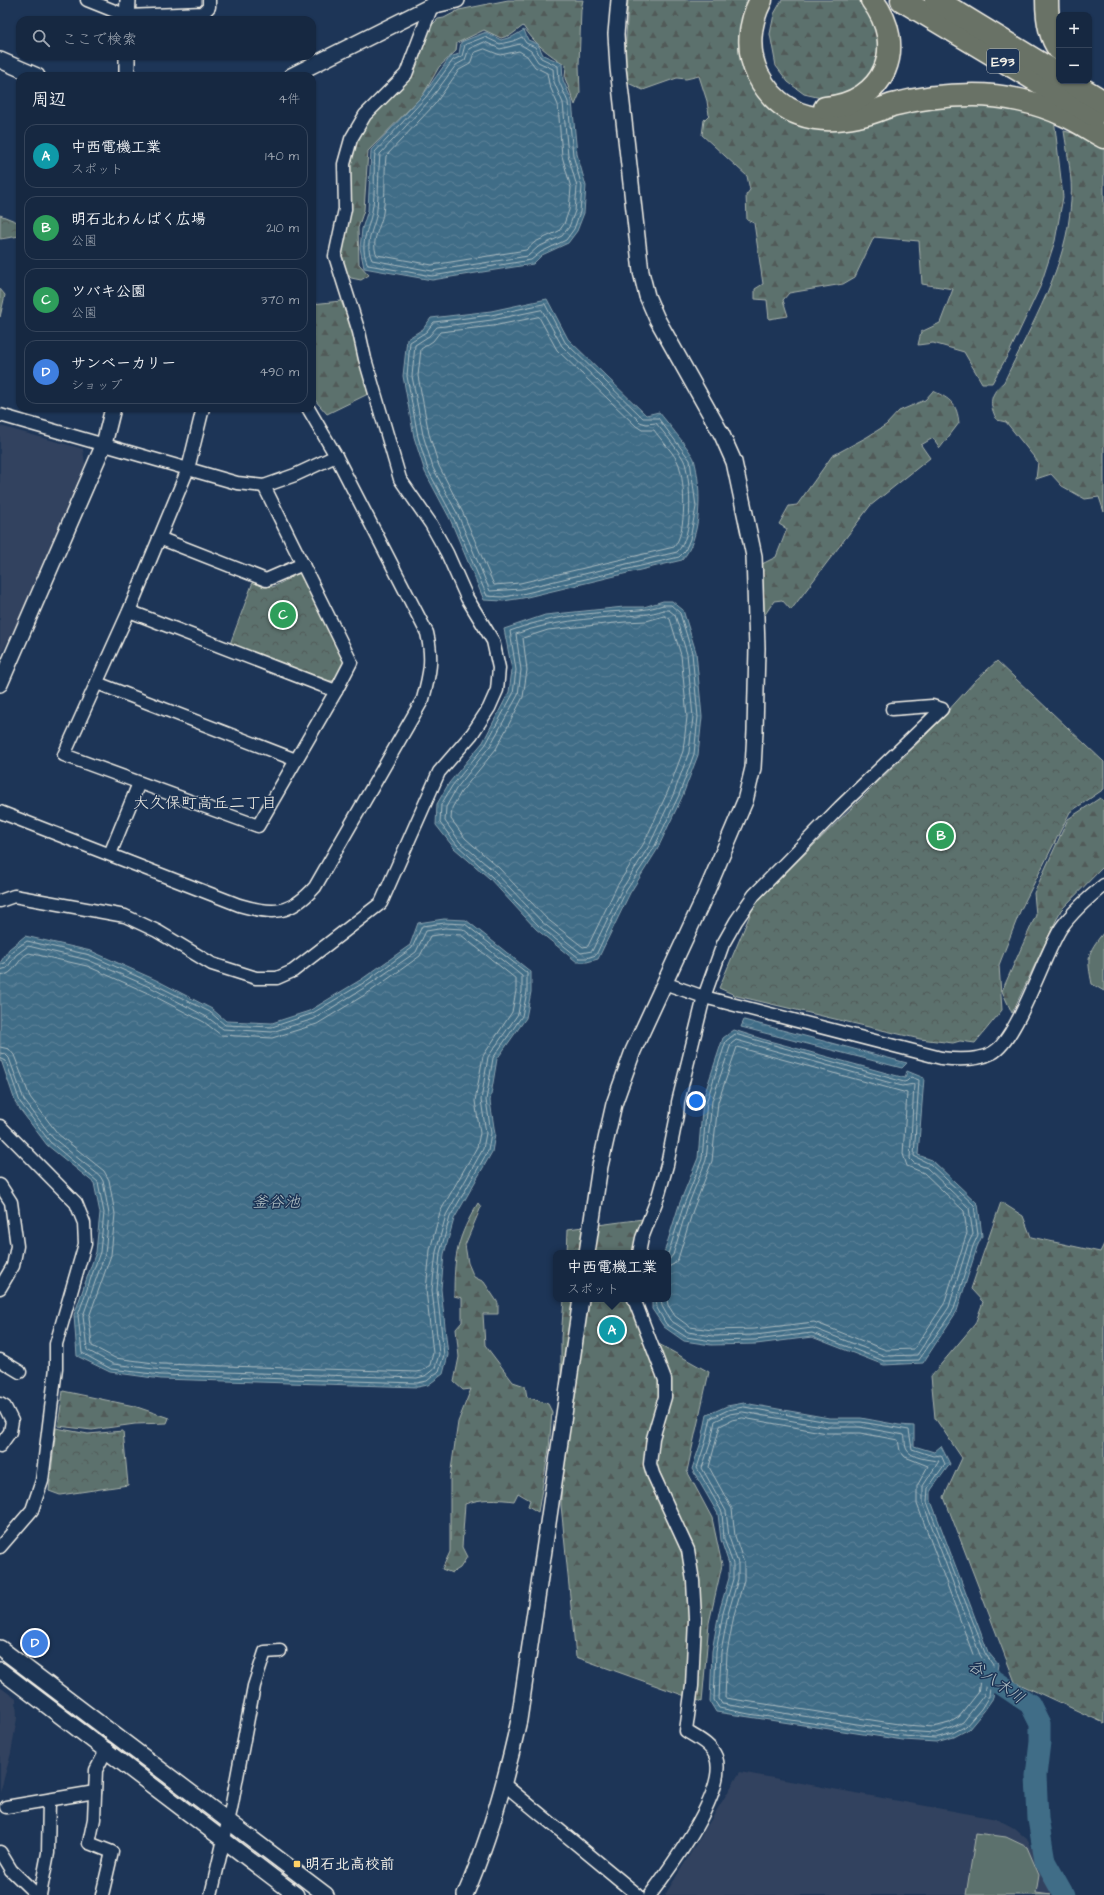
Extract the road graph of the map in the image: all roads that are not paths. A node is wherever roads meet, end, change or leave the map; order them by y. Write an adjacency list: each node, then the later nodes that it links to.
1 (87, 0): 13 (street)
2 (128, 0): 14 (street)
3 (209, 0): 15 (street)
4 (457, 0): 12 (street)
5 (619, 0): 50 (street)
6 (761, 0): 28 (highway)
7 (773, 0): 8 (highway)
8 (872, 0)
9 (902, 0): 27 (highway, E93)
10 (936, 0): 22 (highway, E93)
11 (1047, 0): 16 (highway)
12 (433, 3): 21 (street); 49 (street)
13 (123, 16)
14 (127, 16)
15 (157, 16)
16 (1059, 48)
17 (0, 60): 19 (street)
18 (127, 60): 20 (street)
19 (28, 72)
20 (127, 72)
21 (299, 72)
22 (1056, 73)
23 (1092, 81): 25 (highway)
24 (1074, 84): 26 (highway)
25 (1104, 94)
26 (1104, 102)
27 (1104, 121)
28 (1104, 137)
29 (112, 412): 33 (street)
30 (202, 412): 35 (street)
31 (310, 412): 34 (street)
32 (0, 415): 33 (street)
33 (104, 444): 35 (street); 41 (street)
34 (336, 456): 36 (street); 47 (street)
35 (188, 469): 36 (street); 37 (street)
36 (264, 486): 38 (street)
37 (159, 538): 38 (street); 39 (street)
38 (303, 564): 42 (street)
39 (129, 611): 40 (street); 42 (street)
40 (97, 683): 44 (street); 45 (street)
41 (0, 684)
42 (336, 691): 44 (street)
43 (892, 709): 51 (street)
44 (296, 760): 45 (street)
45 (139, 783): 47 (street)
46 (0, 812): 47 (street)
47 (110, 854)
48 (1104, 885): 51 (street)
49 (0, 901)
50 (664, 983): 51 (street); 54 (street)
51 (704, 997): 55 (street)
52 (0, 1126): 63 (street)
53 (0, 1185): 56 (street)
54 (587, 1250)
55 (640, 1250)
56 (0, 1288)
57 (581, 1302): 68 (street)
58 (635, 1302): 82 (street)
59 (0, 1360): 60 (street)
60 (20, 1372)
61 (0, 1404): 62 (street)
62 (0, 1446)
63 (0, 1547)
64 (0, 1648): 72 (street)
65 (280, 1651): 72 (street)
66 (0, 1670): 67 (street)
67 (107, 1749): 69 (street); 73 (street)
68 (504, 1785): 80 (street); 81 (street)
69 (95, 1792): 70 (street); 76 (street)
70 (49, 1800): 71 (street); 75 (street)
71 (6, 1807)
72 (228, 1820): 73 (street); 79 (street)
73 (223, 1840): 77 (street); 78 (street)
74 (0, 1852): 75 (street)
75 (39, 1895)
76 (102, 1895)
77 (211, 1895)
78 (296, 1895)
79 (326, 1895)
80 (465, 1895)
81 (638, 1895)
82 (650, 1895)

